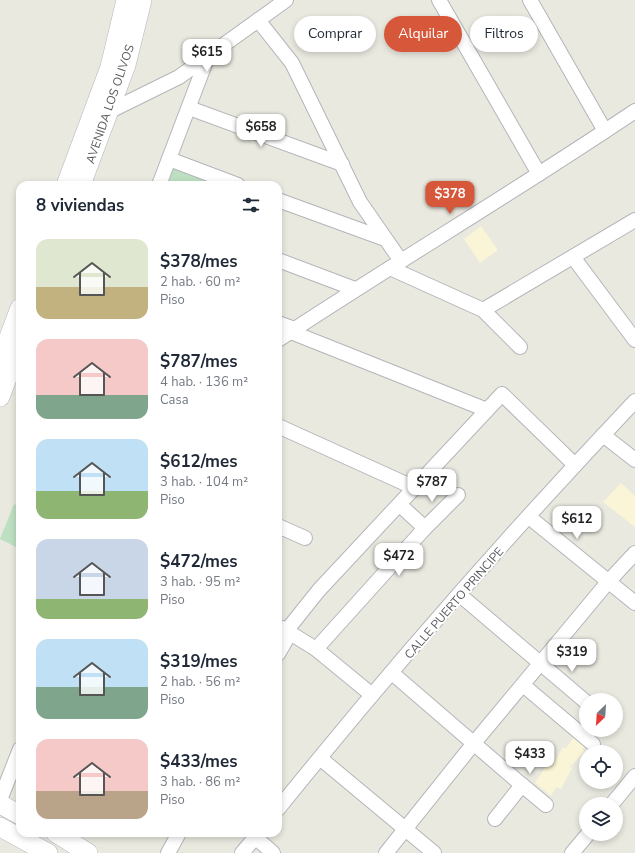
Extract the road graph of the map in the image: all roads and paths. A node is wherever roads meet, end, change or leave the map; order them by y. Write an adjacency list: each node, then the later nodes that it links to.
1 (126, 0): 15 (street, AVENIDA LOS OLIVOS)
2 (142, 0): 10 (street, AVENIDA LOS OLIVOS)
3 (286, 0): 6 (street)
4 (439, 0): 14 (street)
5 (530, 0): 11 (street)
6 (258, 20): 7 (street); 13 (street)
7 (208, 56): 8 (street); 10 (street)
8 (189, 108): 12 (street); 13 (street)
9 (635, 111): 11 (street)
10 (108, 112): 16 (street, AVENIDA LOS OLIVOS)
11 (605, 131): 14 (street)
12 (169, 159): 17 (street); 18 (street)
13 (342, 164): 21 (street)
14 (539, 174): 24 (street)
15 (67, 181)
16 (82, 181)
17 (161, 181)
18 (225, 181)
19 (282, 201): 21 (street)
20 (635, 220): 22 (street)
21 (385, 239): 24 (street)
22 (573, 257): 26 (street); 32 (street)
23 (282, 262): 25 (street)
24 (396, 265): 25 (street); 26 (street)
25 (355, 289): 29 (street)
26 (483, 310): 33 (street)
27 (16, 324): 31 (street)
28 (282, 325): 29 (street)
29 (293, 330): 30 (street); 37 (street)
30 (282, 337)
31 (12, 340): 34 (street); 35 (street)
32 (635, 340)
33 (520, 347)
34 (0, 361)
35 (0, 397)
36 (635, 401): 39 (street, CALLE PUERTO PRINCIPE)
37 (487, 410): 41 (street); 42 (street)
38 (282, 428): 42 (street)
39 (603, 435): 40 (street); 41 (street, CALLE PUERTO PRINCIPE)
40 (635, 460)
41 (575, 465): 45 (street, CALLE PUERTO PRINCIPE)
42 (415, 488): 44 (street)
43 (458, 495): 47 (street)
44 (400, 505): 47 (street); 53 (street)
45 (529, 517): 50 (street); 51 (street, CALLE PUERTO PRINCIPE)
46 (282, 528): 48 (street)
47 (425, 528): 55 (street)
48 (305, 538)
49 (635, 553): 50 (street)
50 (608, 582): 52 (street); 56 (street)
51 (460, 595): 56 (street); 57 (street, CALLE PUERTO PRINCIPE)
52 (635, 604)
53 (285, 630): 54 (street); 55 (street)
54 (282, 640)
55 (316, 649): 59 (street)
56 (541, 664): 58 (street); 60 (street)
57 (392, 673): 59 (street, CALLE PUERTO PRINCIPE); 61 (street)
58 (523, 685): 61 (street); 62 (street)
59 (372, 695): 63 (street, CALLE PUERTO PRINCIPE)
60 (579, 696)
61 (474, 743): 66 (street); 75 (street)
62 (593, 744)
63 (320, 758): 70 (street, CALLE PUERTO PRINCIPE); 75 (street)
64 (16, 759): 68 (street)
65 (635, 777): 67 (street)
66 (522, 785): 71 (street); 73 (street)
67 (618, 797)
68 (0, 800)
69 (0, 804): 72 (street)
70 (282, 804)
71 (546, 805)
72 (16, 813)
73 (496, 819)
74 (0, 827): 76 (street)
75 (405, 829): 88 (street); 89 (street)
76 (16, 836)
77 (18, 837): 83 (street)
78 (62, 837): 84 (street)
79 (177, 837): 85 (street)
80 (255, 837): 86 (street)
81 (259, 837): 87 (street)
82 (582, 841): 90 (street)
83 (48, 853)
84 (88, 853)
85 (168, 853)
86 (242, 853)
87 (273, 853)
88 (386, 853)
89 (434, 853)
90 (572, 853)

